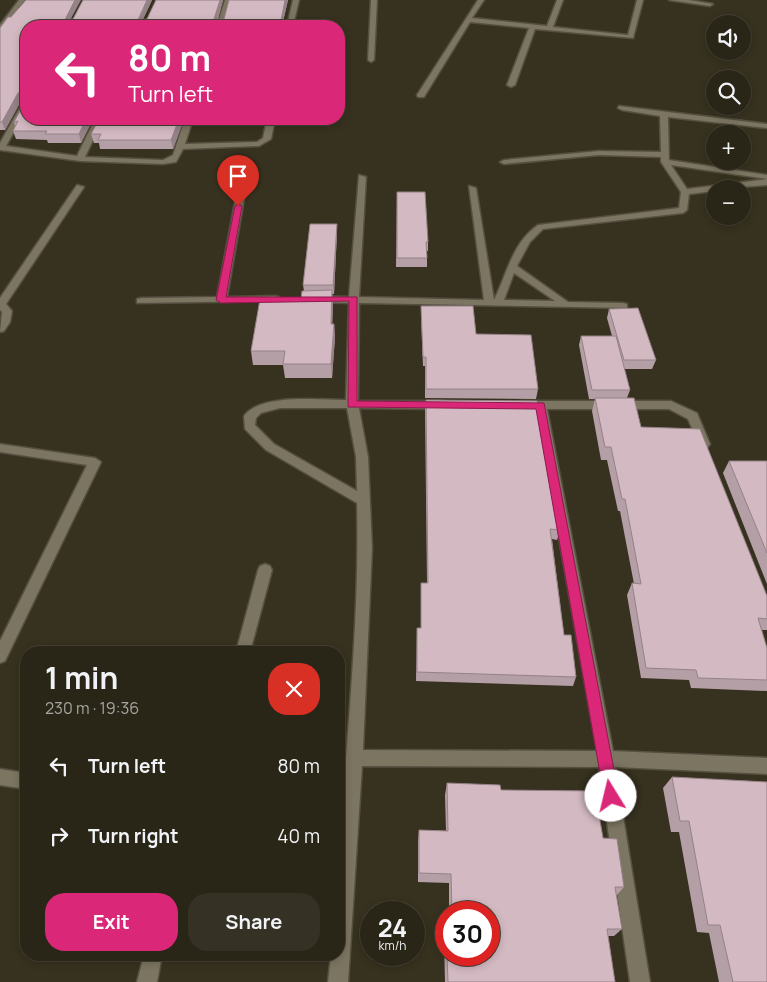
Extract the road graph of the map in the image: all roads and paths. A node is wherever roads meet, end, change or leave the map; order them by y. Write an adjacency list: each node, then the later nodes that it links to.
1 (22, 0): 14 (street)
2 (228, 0): 10 (street)
3 (296, 0): 11 (street)
4 (374, 0): 16 (street)
5 (481, 0): 12 (street)
6 (560, 0): 15 (street)
7 (640, 0): 15 (street)
8 (672, 0): 9 (street)
9 (710, 4)
10 (222, 20)
11 (291, 20)
12 (469, 20): 13 (street); 18 (street)
13 (533, 27): 15 (street); 17 (street)
14 (0, 29)
15 (549, 29)
16 (371, 60)
17 (510, 85)
18 (421, 95)
19 (622, 108): 21 (street)
20 (20, 114): 26 (street)
21 (664, 114): 25 (street); 29 (street)
22 (96, 125): 28 (street)
23 (187, 125): 27 (street)
24 (270, 125): 27 (street)
25 (767, 126)
26 (1, 147): 28 (street)
27 (180, 147): 28 (street)
28 (80, 158)
29 (665, 159): 30 (street); 32 (street); 37 (street)
30 (504, 162)
31 (362, 177): 41 (street)
32 (767, 178)
33 (767, 182): 37 (street)
34 (80, 187): 45 (street)
35 (242, 187): 42 (street)
36 (472, 188): 44 (street)
37 (685, 192): 38 (street)
38 (512, 267): 44 (street); 46 (street)
39 (287, 299): 42 (street)
40 (306, 299): 41 (street)
41 (354, 299): 44 (street); 49 (street)
42 (221, 300): 43 (street)
43 (141, 301)
44 (493, 303): 46 (street)
45 (1, 304): 48 (street)
46 (565, 304): 47 (street)
47 (623, 306)
48 (0, 329)
49 (352, 404): 50 (street); 55 (street); 55 (street)
50 (451, 405)
51 (511, 405): 52 (street)
52 (541, 405): 54 (street); 60 (street)
53 (0, 448): 58 (street)
54 (707, 452)
55 (364, 501): 59 (street)
56 (265, 570): 57 (street)
57 (245, 646)
58 (0, 656)
59 (355, 758): 60 (street); 64 (street)
60 (606, 759): 61 (street); 69 (street)
61 (767, 766)
62 (0, 777): 63 (street)
63 (20, 780)
64 (345, 890)
65 (151, 961): 67 (street)
66 (340, 961): 68 (street)
67 (147, 982)
68 (338, 982)
69 (640, 982)

